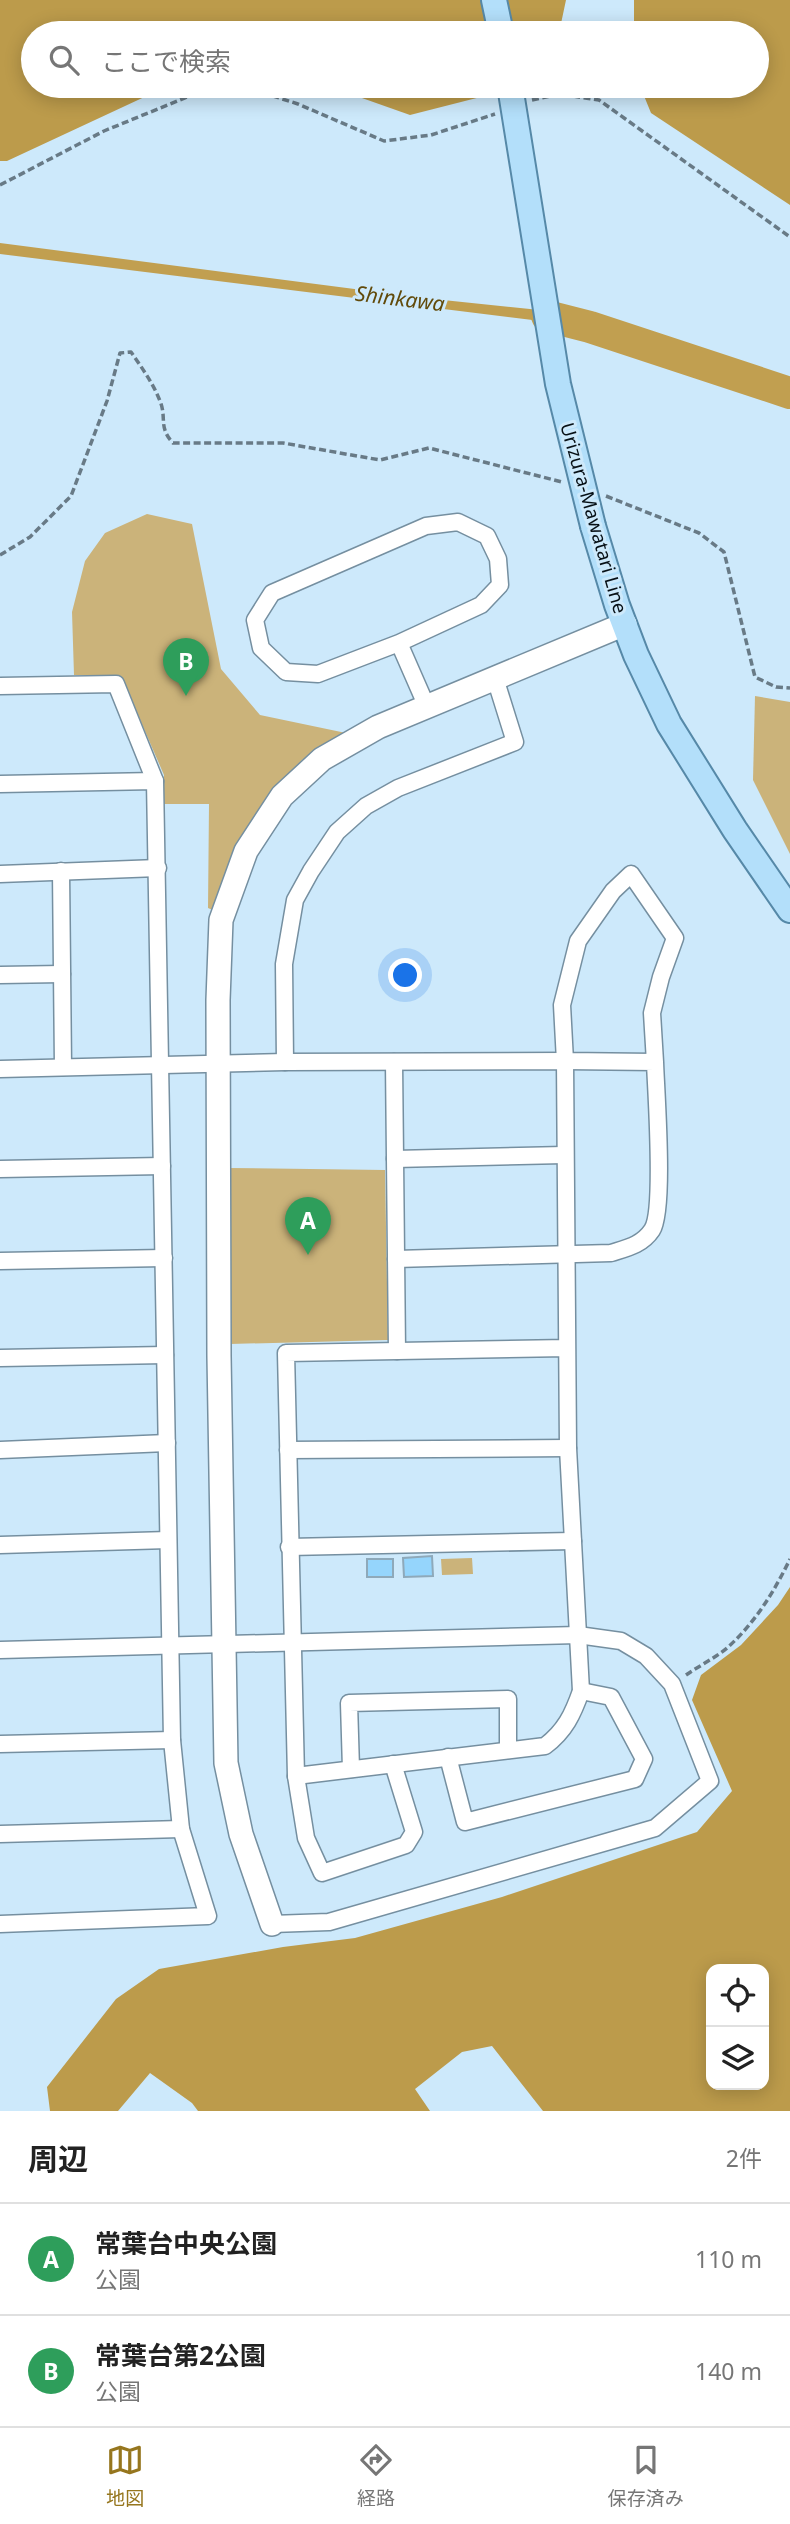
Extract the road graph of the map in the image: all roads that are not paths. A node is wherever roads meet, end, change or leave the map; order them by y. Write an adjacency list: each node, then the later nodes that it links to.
1 (494, 0): 2 (main road)
2 (498, 21)
3 (520, 98): 4 (main road, Urizura-Mawatari Line, bridge)
4 (625, 624): 6 (street); 14 (main road, Urizura-Mawatari Line)
5 (399, 643): 5 (street); 8 (street)
6 (495, 678): 8 (street); 18 (street)
7 (0, 686): 9 (street)
8 (427, 707): 21 (street)
9 (155, 781): 10 (street); 11 (street)
10 (0, 784)
11 (158, 868): 12 (street); 22 (street)
12 (61, 871): 13 (street); 15 (street)
13 (0, 874)
14 (790, 910)
15 (62, 974): 16 (street); 23 (street)
16 (0, 975)
17 (565, 1061): 19 (street); 20 (street); 20 (street); 25 (street)
18 (285, 1062): 19 (street); 21 (street)
19 (394, 1062): 26 (street)
20 (655, 1062): 29 (street)
21 (219, 1063): 22 (street); 48 (street)
22 (160, 1064): 23 (street); 27 (street)
23 (63, 1067): 24 (street)
24 (0, 1069)
25 (564, 1155): 26 (street); 29 (street)
26 (395, 1158): 31 (street)
27 (162, 1166): 28 (street); 30 (street)
28 (0, 1169)
29 (566, 1254): 31 (street); 33 (street)
30 (164, 1258): 32 (street); 35 (street)
31 (396, 1259): 34 (street)
32 (0, 1261)
33 (567, 1348): 34 (street); 38 (street)
34 (397, 1351): 40 (street)
35 (165, 1355): 36 (street); 37 (street)
36 (0, 1358)
37 (167, 1443): 39 (street); 41 (street)
38 (568, 1448): 40 (street); 42 (street)
39 (0, 1450)
40 (288, 1450): 44 (street)
41 (168, 1540): 43 (street); 47 (street)
42 (573, 1541): 44 (street); 45 (street)
43 (0, 1545)
44 (289, 1547): 46 (street)
45 (578, 1635): 46 (street); 50 (street); 61 (street)
46 (291, 1643): 48 (street); 57 (street)
47 (170, 1644): 48 (street); 49 (street); 51 (street)
48 (224, 1644): 61 (street)
49 (0, 1650)
50 (581, 1691): 53 (street); 54 (street)
51 (172, 1740): 52 (street); 58 (street)
52 (0, 1744)
53 (508, 1750): 54 (street); 56 (street)
54 (447, 1758): 55 (street)
55 (393, 1764): 56 (street); 57 (street)
56 (351, 1769): 57 (street)
57 (296, 1776)
58 (181, 1829): 59 (street); 60 (street)
59 (0, 1834)
60 (0, 1924)
61 (272, 1924)

